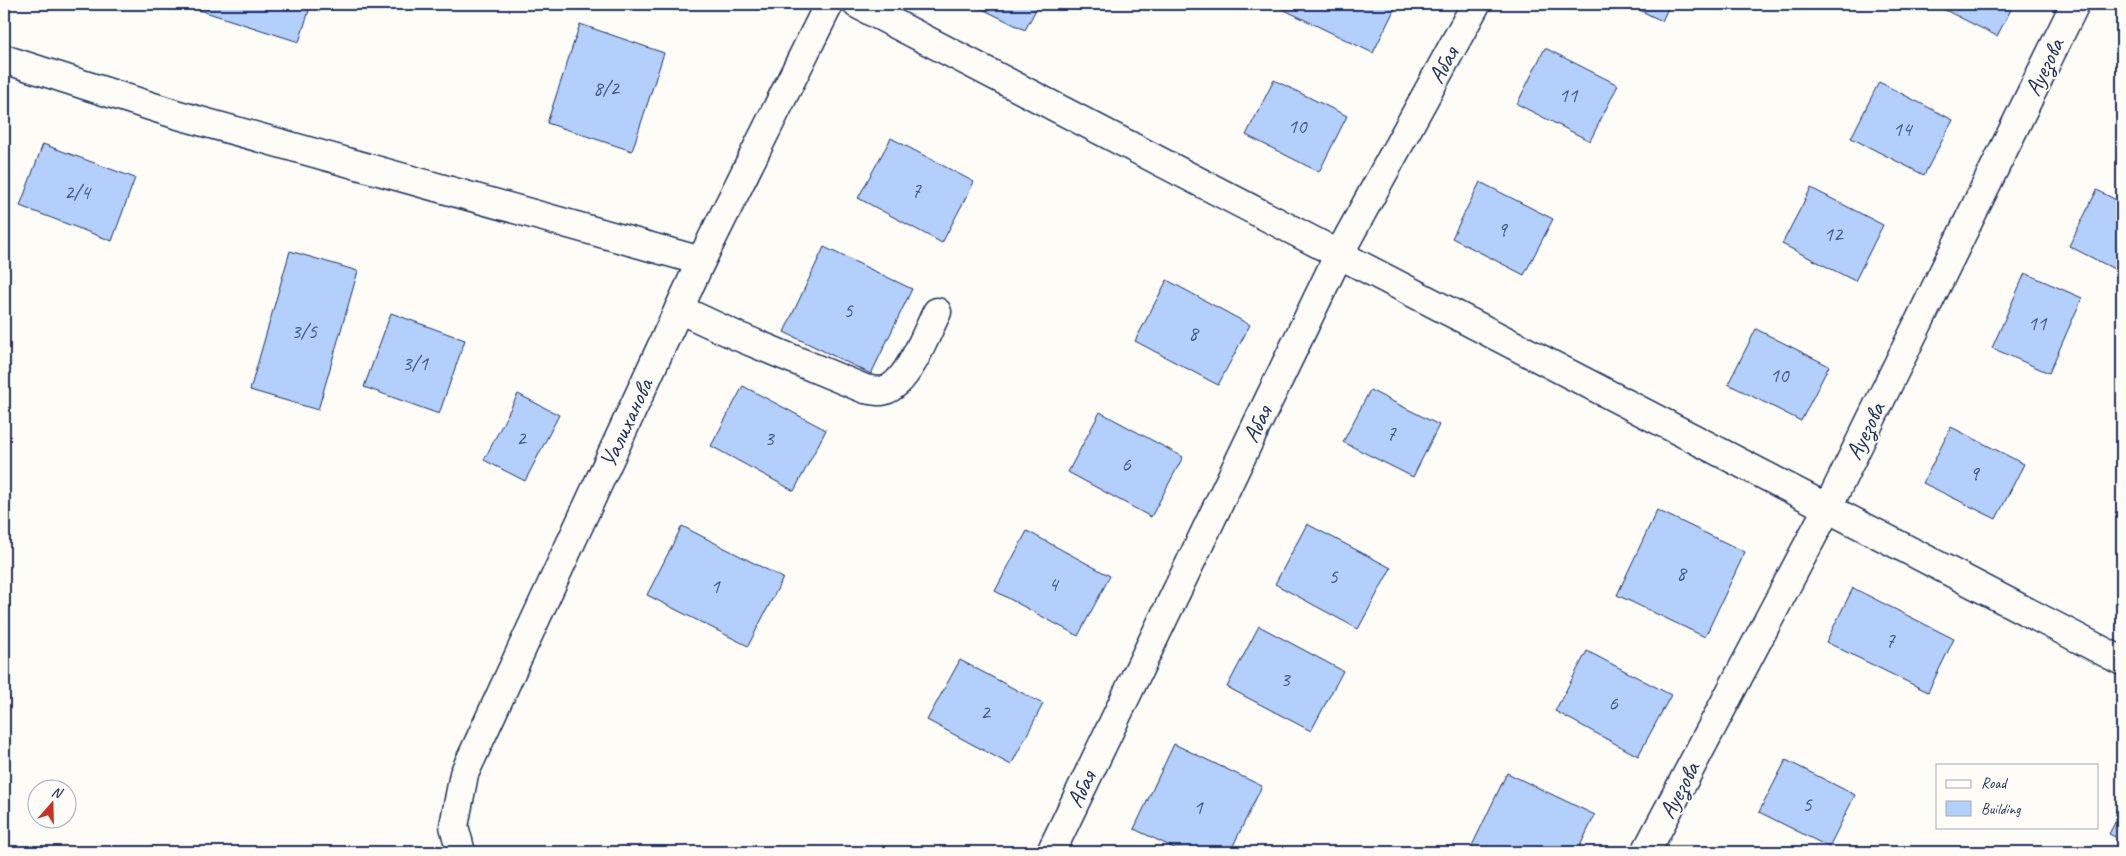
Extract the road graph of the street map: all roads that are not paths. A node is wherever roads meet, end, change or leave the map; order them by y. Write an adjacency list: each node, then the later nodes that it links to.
1 (829, 4): 7 (street, Уалиханова)
2 (857, 4): 6 (street)
3 (1476, 4): 6 (street, Абая)
4 (2075, 4): 10 (street, Ауезова)
5 (4, 60): 7 (street)
6 (1339, 254): 10 (street); 13 (street, Абая)
7 (701, 261): 8 (street, Уалиханова)
8 (679, 309): 9 (street); 12 (street, Уалиханова)
9 (937, 312)
10 (1828, 508): 11 (street); 14 (street, Ауезова)
11 (2122, 660)
12 (461, 852)
13 (1051, 852)
14 (1646, 852)

